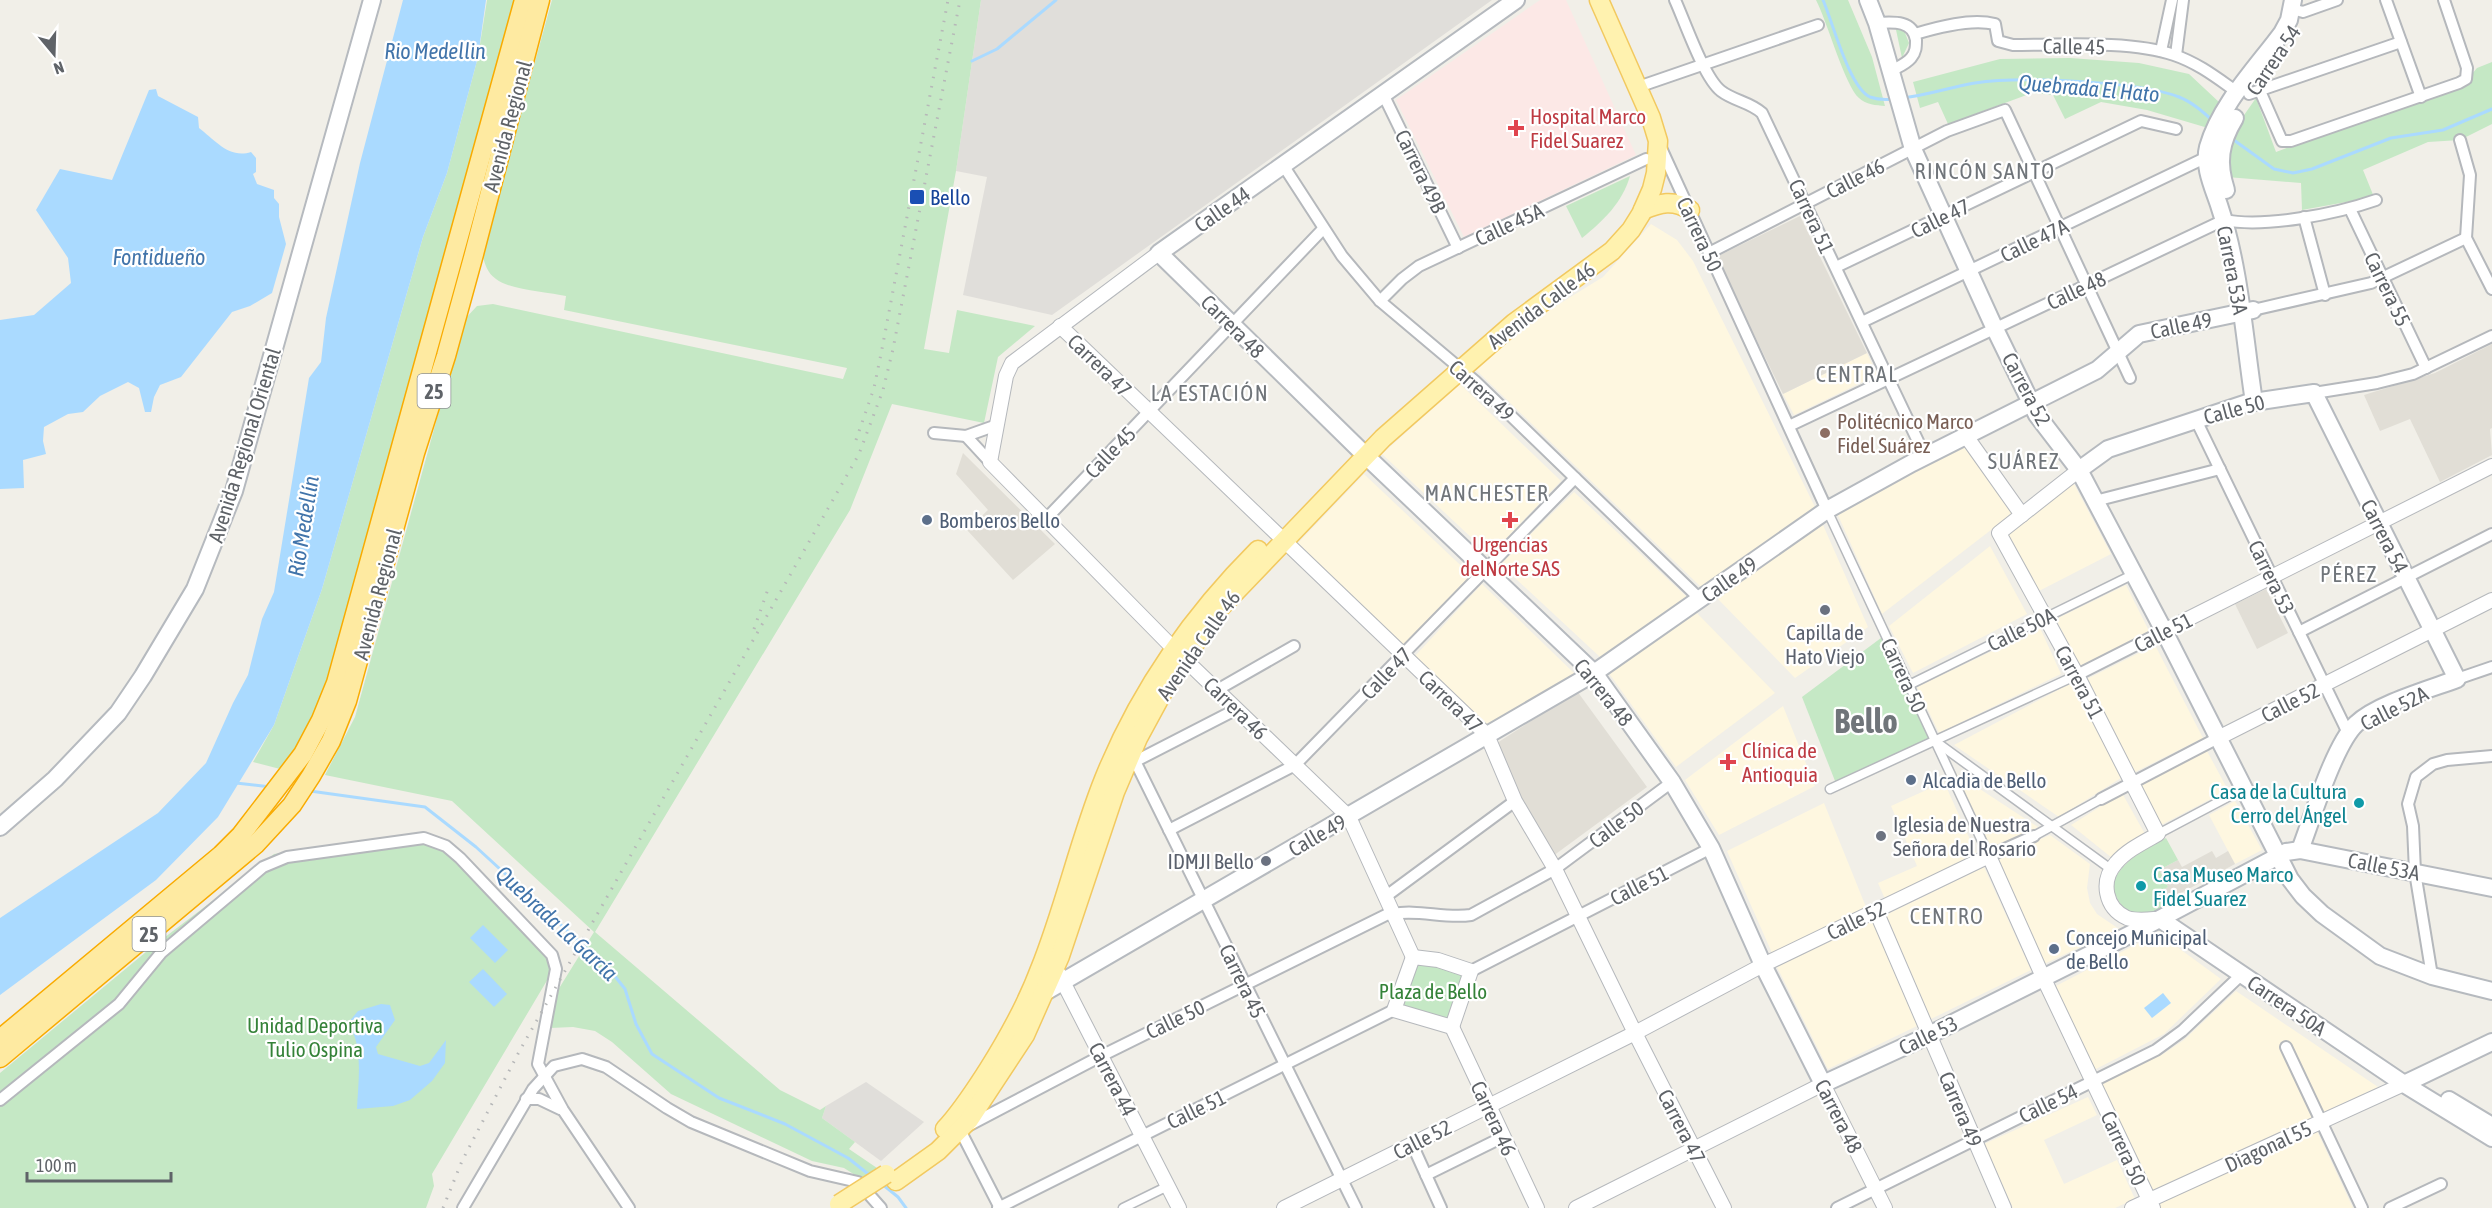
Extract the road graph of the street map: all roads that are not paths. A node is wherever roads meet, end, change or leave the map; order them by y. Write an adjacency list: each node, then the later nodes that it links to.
1 (372, 0): 127 (main road, Avenida Regional Oriental)
2 (524, 0): 162 (highway, Avenida Regional / 25)
3 (540, 0): 166 (highway, Avenida Regional / 25)
4 (1516, 0): 25 (main road, Calle 44)
5 (1586, 0): 32 (main road, Avenida Calle 46)
6 (1599, 0): 23 (main road)
7 (1675, 0): 21 (street, Carrera 51)
8 (1868, 0): 15 (main road, Carrera 52)
9 (2172, 0): 19 (street)
10 (2183, 0): 20 (street)
11 (2337, 0): 14 (street)
12 (2386, 0): 18 (street)
13 (2444, 0): 26 (street)
14 (2298, 5): 24 (main road, Carrera 54)
15 (1877, 23): 17 (street); 22 (main road, Carrera 52)
16 (1818, 25): 21 (street)
17 (1915, 34): 19 (street, Calle 45); 22 (street)
18 (2401, 42): 24 (street); 26 (street)
19 (2161, 51): 20 (street, Calle 45)
20 (2176, 56): 24 (street, Calle 45)
21 (1704, 64): 23 (street); 36 (street, Carrera 51)
22 (1891, 71): 30 (main road, Carrera 52)
23 (1638, 87): 29 (main road)
24 (2249, 93): 26 (street); 31 (main road, Carrera 54)
25 (1383, 94): 33 (main road, Calle 44); 46 (street, Carrera 49B)
26 (2421, 97)
27 (2176, 129): 34 (street, Calle 47)
28 (2460, 140): 45 (street)
29 (1658, 141): 38 (main road, Avenida Calle 46); 39 (street, Carrera 50)
30 (1913, 149): 34 (street, Calle 46); 36 (street, Calle 46); 40 (main road, Carrera 52)
31 (2213, 149): 42 (main road, Carrera 53A); 43 (street, Calle 47A)
32 (1646, 159): 46 (street, Calle 45A); 63 (main road, Avenida Calle 46)
33 (1283, 165): 44 (street, Carrera 49); 47 (main road, Calle 44)
34 (2035, 172): 40 (street, Calle 47); 43 (street)
35 (2376, 200): 37 (street, Calle 48)
36 (1806, 204): 48 (street, Calle 46); 49 (street, Carrera 51)
37 (2350, 209): 41 (street, Calle 48); 51 (street, Carrera 55)
38 (1643, 210): 39 (main road); 63 (main road, Avenida Calle 46)
39 (1690, 210): 48 (street, Carrera 50)
40 (1943, 216): 49 (street, Calle 47); 50 (main road, Carrera 52)
41 (2304, 217): 42 (street, Calle 48); 54 (street)
42 (2231, 222): 52 (street, Calle 48); 56 (main road, Carrera 53A)
43 (2060, 227): 50 (street, Calle 47A); 52 (street)
44 (1323, 229): 55 (street, Carrera 49); 58 (street, Calle 45)
45 (2466, 238): 51 (street, Calle 49); 53 (street)
46 (1458, 248): 55 (street, Calle 45A)
47 (1159, 253): 58 (main road, Carrera 48); 59 (street, Calle 44)
48 (1709, 254): 73 (street, Carrera 50)
49 (1836, 267): 57 (street, Carrera 51)
50 (1969, 271): 57 (street, Calle 47A); 60 (main road, Carrera 52)
51 (2383, 278): 54 (street, Calle 49); 64 (street, Carrera 55)
52 (2087, 285): 60 (street, Calle 48); 62 (street)
53 (2491, 285)
54 (2325, 295): 56 (street, Calle 49)
55 (1380, 301): 63 (street, Carrera 49)
56 (2248, 311): 62 (main road, Calle 49); 68 (main road, Carrera 53A)
57 (1862, 322): 66 (street, Carrera 51)
58 (1232, 324): 70 (street, Calle 45); 77 (main road, Carrera 48)
59 (1060, 326): 70 (street, Carrera 47); 72 (street, Calle 44)
60 (1995, 329): 66 (street, Calle 48); 69 (main road, Carrera 52)
61 (2492, 336): 64 (street, Calle 50)
62 (2119, 353): 65 (street); 69 (main road, Calle 49)
63 (1456, 365): 77 (main road, Avenida Calle 46); 83 (street, Carrera 49)
64 (2426, 368): 67 (street, Calle 50)
65 (2130, 378)
66 (1888, 379): 73 (street, Calle 48); 78 (street, Carrera 51)
67 (2313, 393): 68 (main road, Calle 50); 88 (main road, Carrera 54)
68 (2259, 401): 71 (main road, Calle 50)
69 (2032, 404): 76 (main road, Calle 49); 82 (main road, Carrera 52)
70 (1149, 411): 87 (street, Calle 45); 91 (street, Carrera 47)
71 (2196, 420): 81 (street, Carrera 53); 82 (main road, Calle 50)
72 (997, 424): 75 (street); 79 (street, Calle 44)
73 (1789, 426): 85 (street, Carrera 50)
74 (934, 433): 75 (street)
75 (966, 436): 79 (street, Carrera 46)
76 (1966, 436): 78 (main road, Calle 49); 86 (street)
77 (1361, 451): 91 (main road, Avenida Calle 46); 92 (main road, Carrera 48)
78 (1925, 456): 85 (main road, Calle 49)
79 (990, 462): 87 (street, Carrera 46)
80 (2492, 466): 88 (street, Calle 51)
81 (2220, 469): 84 (street); 94 (street, Carrera 53)
82 (2079, 470): 84 (main road, Carrera 52); 86 (street, Calle 50)
83 (1575, 478): 92 (street, Calle 47); 96 (street, Carrera 49)
84 (2095, 501): 93 (main road, Carrera 52)
85 (1827, 510): 96 (main road, Calle 49); 110 (street, Carrera 50)
86 (2022, 515): 89 (street, Calle 50)
87 (1046, 519): 103 (street, Carrera 46)
88 (2379, 523): 94 (street, Calle 51); 95 (main road, Carrera 54)
89 (1999, 533): 98 (street, Carrera 51)
90 (2492, 534): 95 (street)
91 (1279, 536): 103 (main road, Avenida Calle 46); 104 (street, Carrera 47)
92 (1486, 570): 104 (street, Calle 47); 106 (main road, Carrera 48)
93 (2134, 574): 98 (street, Calle 50A); 100 (main road, Carrera 52)
94 (2272, 577): 100 (street, Calle 51); 101 (street, Carrera 53)
95 (2406, 578): 99 (main road, Carrera 54); 101 (street)
96 (1700, 598): 106 (main road, Calle 49)
97 (2492, 600): 99 (street, Calle 52)
98 (2045, 618): 107 (street, Carrera 51); 110 (street, Calle 50A)
99 (2433, 630): 108 (main road, Carrera 54); 109 (street, Calle 52)
100 (2164, 631): 107 (street, Calle 51); 115 (main road, Carrera 52)
101 (2299, 632): 109 (street, Carrera 53)
102 (1294, 646): 111 (street)
103 (1179, 654): 111 (street, Carrera 46); 118 (main road, Avenida Calle 46); 146 (main road, Avenida Calle 46)
104 (1403, 655): 114 (street, Carrera 47); 119 (street, Calle 47)
105 (2492, 667): 108 (street, Calle 52A)
106 (1594, 673): 114 (main road, Calle 49); 121 (main road, Carrera 48)
107 (2077, 675): 116 (street, Calle 51); 120 (street, Carrera 51)
108 (2457, 679): 113 (main road, Calle 52A)
109 (2324, 684): 113 (street, Carrera 53); 115 (street, Calle 52)
110 (1909, 685): 116 (street, Carrera 50)
111 (1217, 690): 112 (street, Carrera 46)
112 (1237, 709): 118 (street); 119 (street, Carrera 46)
113 (2348, 734): 133 (main road, Calle 52A)
114 (1487, 735): 125 (street, Carrera 47); 126 (main road, Calle 49)
115 (2218, 738): 120 (street, Calle 52); 123 (main road, Carrera 52)
116 (1935, 741): 122 (street, Calle 51); 128 (street); 135 (street, Carrera 50)
117 (2492, 756): 138 (street)
118 (1130, 761): 129 (street, Carrera 45); 151 (main road, Avenida Calle 46)
119 (1295, 765): 126 (street, Carrera 46); 129 (street, Calle 47)
120 (2131, 781): 124 (street, Calle 52); 130 (street, Carrera 51)
121 (1672, 782): 132 (main road, Carrera 48); 136 (street, Calle 50)
122 (1830, 789)
123 (2243, 789): 130 (street); 134 (main road, Carrera 52)
124 (2101, 799): 128 (street, Calle 52)
125 (1515, 801): 136 (street, Carrera 47); 140 (street)
126 (1349, 817): 140 (street, Carrera 46); 141 (main road, Calle 49)
127 (0, 827)
128 (2054, 827): 131 (street, Calle 52); 137 (street)
129 (1168, 830): 141 (street, Carrera 45)
130 (2158, 834): 137 (street)
131 (2034, 836): 135 (street, Calle 52)
132 (1711, 848): 144 (street, Calle 51); 148 (main road, Carrera 48)
133 (2300, 850): 134 (main road, Calle 53A); 138 (main road, Calle 53A)
134 (2277, 855): 145 (main road, Calle 53); 152 (main road)
135 (1989, 856): 142 (street, Calle 52); 153 (street, Carrera 50)
136 (1555, 869): 143 (street, Calle 50); 144 (street, Carrera 47)
137 (2112, 870): 145 (street)
138 (2415, 872): 139 (main road, Calle 53A); 152 (street)
139 (2492, 888)
140 (1385, 897): 143 (street, Carrera 46)
141 (1204, 900): 151 (main road, Calle 49); 154 (street, Carrera 45)
142 (1876, 911): 148 (street, Calle 52); 161 (street, Carrera 49)
143 (1393, 913): 147 (street, Carrera 46); 154 (street, Calle 50)
144 (1578, 915): 149 (street, Calle 51); 160 (street, Carrera 47)
145 (2160, 919): 150 (main road, Carrera 50A); 153 (main road, Calle 53)
146 (1047, 951): 151 (street, Carrera 44); 157 (main road, Avenida Calle 46)
147 (1413, 957): 149 (street); 158 (street)
148 (1763, 965): 160 (street, Calle 52); 171 (main road, Carrera 48)
149 (1471, 971): 159 (street)
150 (2242, 974): 170 (street, Calle 54); 172 (main road, Carrera 50A)
151 (1059, 975): 155 (main road, Avenida Calle 46); 165 (street, Carrera 44)
152 (2432, 976): 156 (main road)
153 (2043, 977): 161 (main road, Calle 53); 170 (street, Carrera 50)
154 (1245, 985): 165 (street, Calle 50); 167 (street, Carrera 45)
155 (1046, 991): 157 (main road); 179 (main road, Avenida Calle 46)
156 (2492, 992)
157 (1026, 1003): 187 (main road, Avenida Calle 46)
158 (1394, 1010): 159 (street); 167 (street, Calle 51)
159 (1452, 1027): 175 (street, Carrera 46)
160 (1635, 1033): 175 (street, Calle 52); 185 (street, Carrera 47)
161 (1929, 1035): 171 (main road, Calle 53); 183 (street, Carrera 49)
162 (0, 1038)
163 (2492, 1042): 168 (main road)
164 (2286, 1047): 177 (street)
165 (1101, 1056): 179 (street, Calle 50); 180 (street, Carrera 44)
166 (0, 1058)
167 (1285, 1065): 180 (street, Calle 51); 188 (street, Carrera 45)
168 (2423, 1075): 172 (main road); 178 (main road)
169 (543, 1078): 173 (street); 174 (street); 176 (street); 196 (street)
170 (2093, 1081): 183 (street, Calle 54); 192 (street, Carrera 50)
171 (1823, 1084): 185 (street, Calle 53); 191 (street, Carrera 48)
172 (2404, 1084): 177 (street, Diagonal 55); 182 (main road, Carrera 50A)
173 (0, 1100)
174 (526, 1100): 176 (street); 194 (street)
175 (1488, 1106): 181 (street, Carrera 46); 184 (street, Calle 52)
176 (563, 1110): 195 (street)
177 (2321, 1122): 192 (street, Diagonal 55); 210 (street)
178 (2492, 1126)
179 (960, 1130): 187 (main road, Avenida Calle 46); 197 (street)
180 (1142, 1136): 190 (street, Carrera 44); 197 (street, Calle 51)
181 (1503, 1137): 186 (street); 203 (street, Carrera 46)
182 (2492, 1138)
183 (1974, 1140): 191 (street, Calle 54); 208 (street, Carrera 49)
184 (1412, 1144): 186 (street); 188 (street, Calle 52)
185 (1694, 1149): 204 (street, Calle 53); 205 (street, Carrera 47)
186 (1426, 1175): 202 (street)
187 (891, 1178): 193 (main road)
188 (1342, 1179): 200 (street, Calle 52); 201 (street, Carrera 45)
189 (2441, 1185): 211 (street)
190 (1168, 1186): 198 (street); 199 (street, Carrera 44)
191 (1876, 1189): 206 (street, Calle 54); 207 (street, Carrera 48)
192 (2151, 1204): 209 (street, Diagonal 55)
193 (842, 1207)
194 (463, 1208)
195 (629, 1208)
196 (881, 1208)
197 (999, 1208)
198 (1123, 1208)
199 (1179, 1208)
200 (1284, 1208)
201 (1356, 1208)
202 (1441, 1208)
203 (1537, 1208)
204 (1576, 1208)
205 (1724, 1208)
206 (1837, 1208)
207 (1885, 1208)
208 (2004, 1208)
209 (2132, 1208)
210 (2362, 1208)
211 (2390, 1208)

